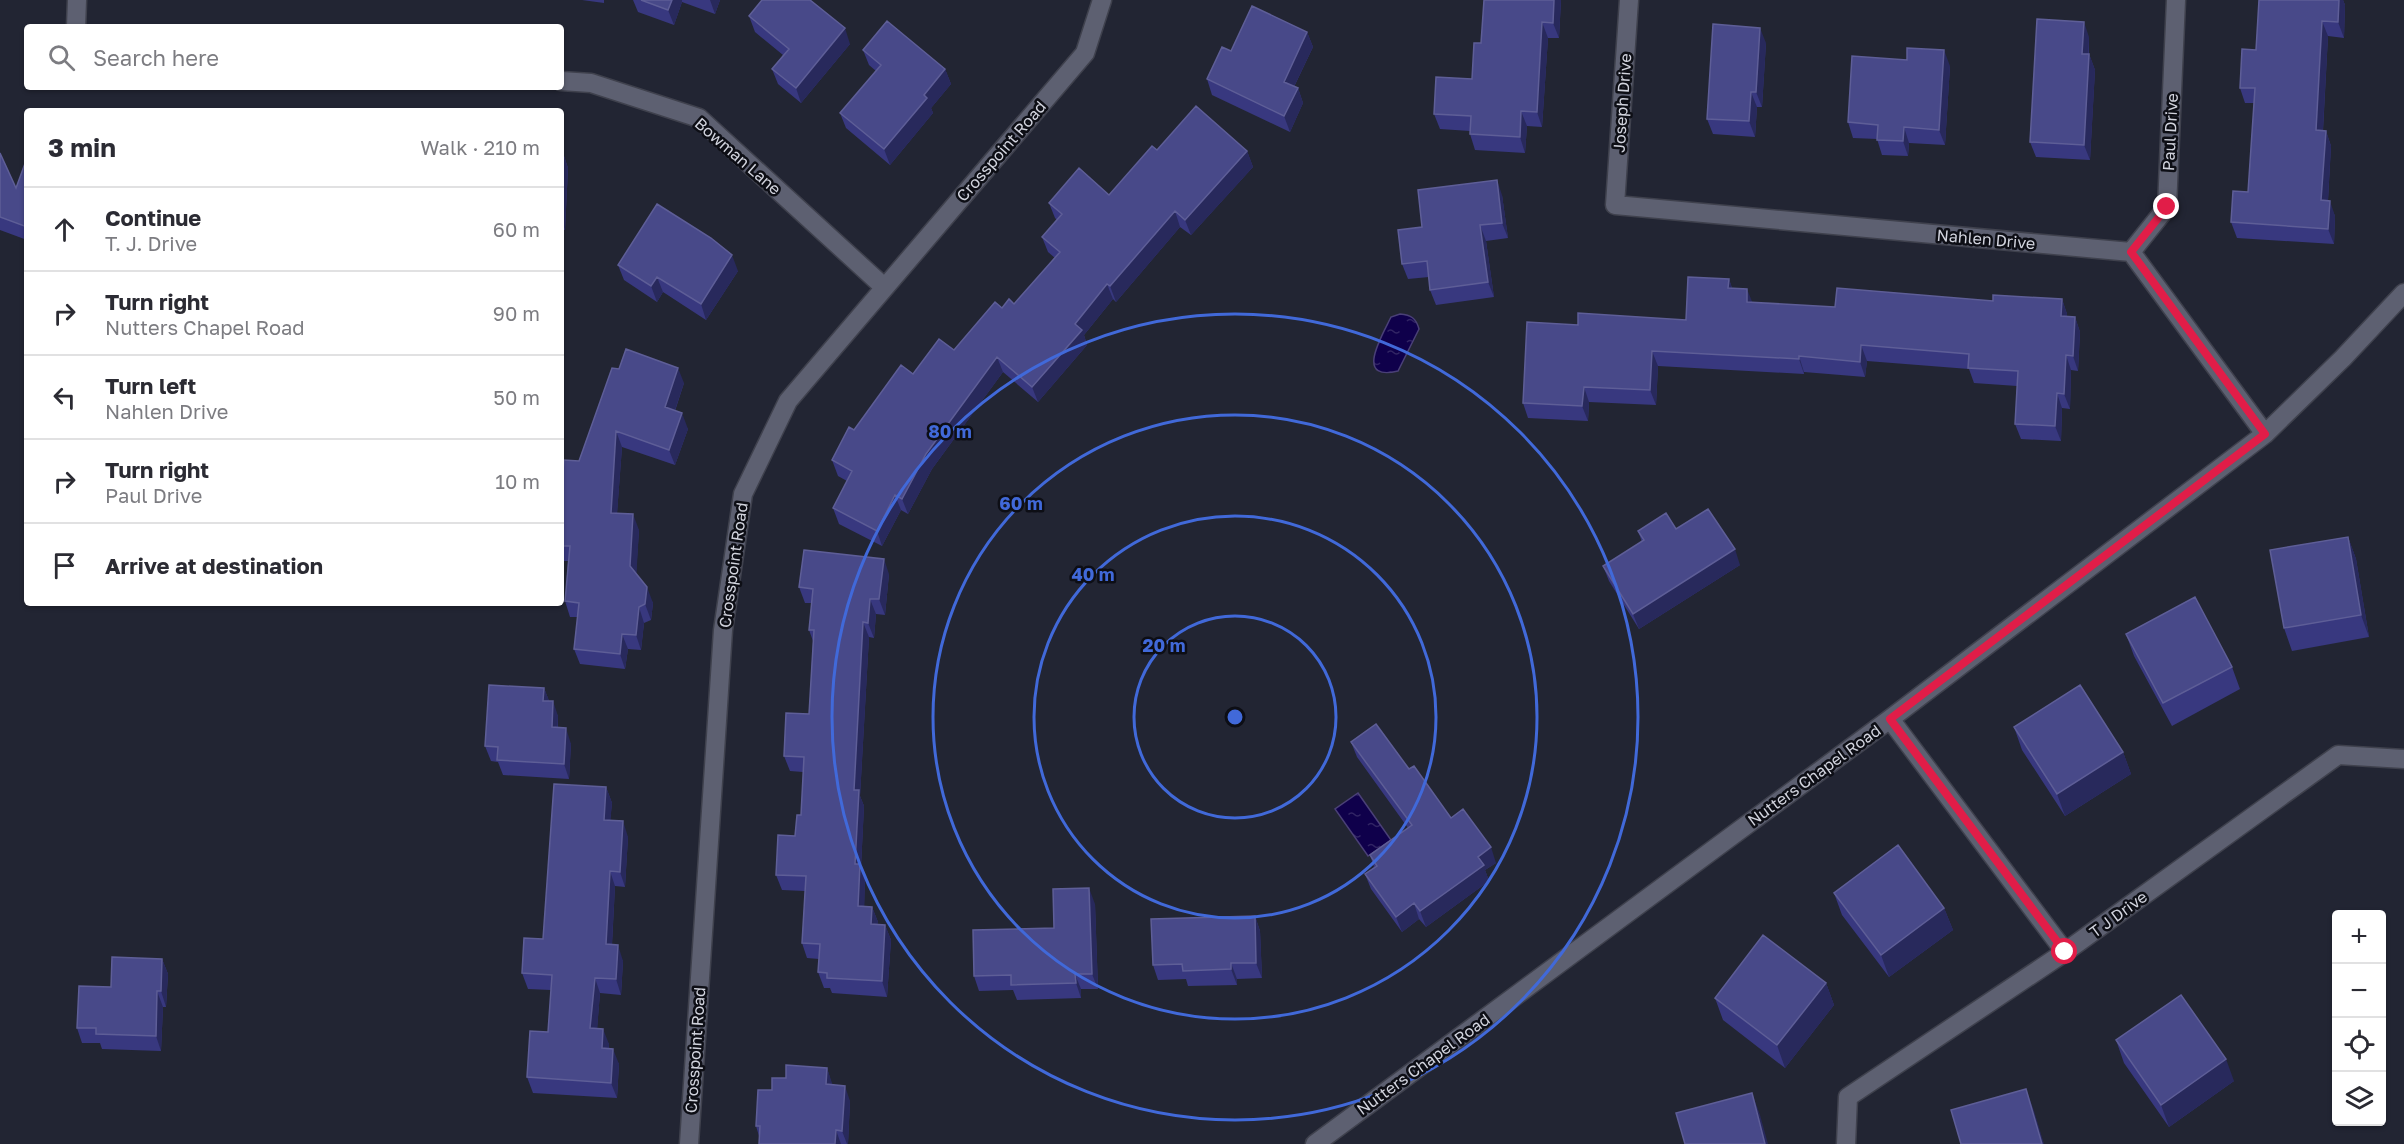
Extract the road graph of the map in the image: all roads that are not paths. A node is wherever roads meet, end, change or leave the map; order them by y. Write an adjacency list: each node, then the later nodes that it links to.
1 (77, 0): 5 (street)
2 (1102, 0): 9 (street, Crosspoint Road)
3 (1629, 0): 7 (street, Joseph Drive)
4 (2176, 0): 8 (street, Paul Drive)
5 (76, 24)
6 (564, 81): 9 (street, Bowman Lane)
7 (1615, 206): 8 (street, Nahlen Drive)
8 (2131, 252): 11 (street)
9 (884, 287): 15 (street, Crosspoint Road)
10 (2404, 293): 11 (street, Nutters Chapel Road)
11 (2265, 434): 12 (street, Nutters Chapel Road)
12 (1890, 719): 14 (street); 16 (street, Nutters Chapel Road)
13 (2404, 759): 14 (street, T J Drive)
14 (2065, 952): 17 (street, T J Drive)
15 (689, 1144)
16 (1315, 1144)
17 (1846, 1144)

